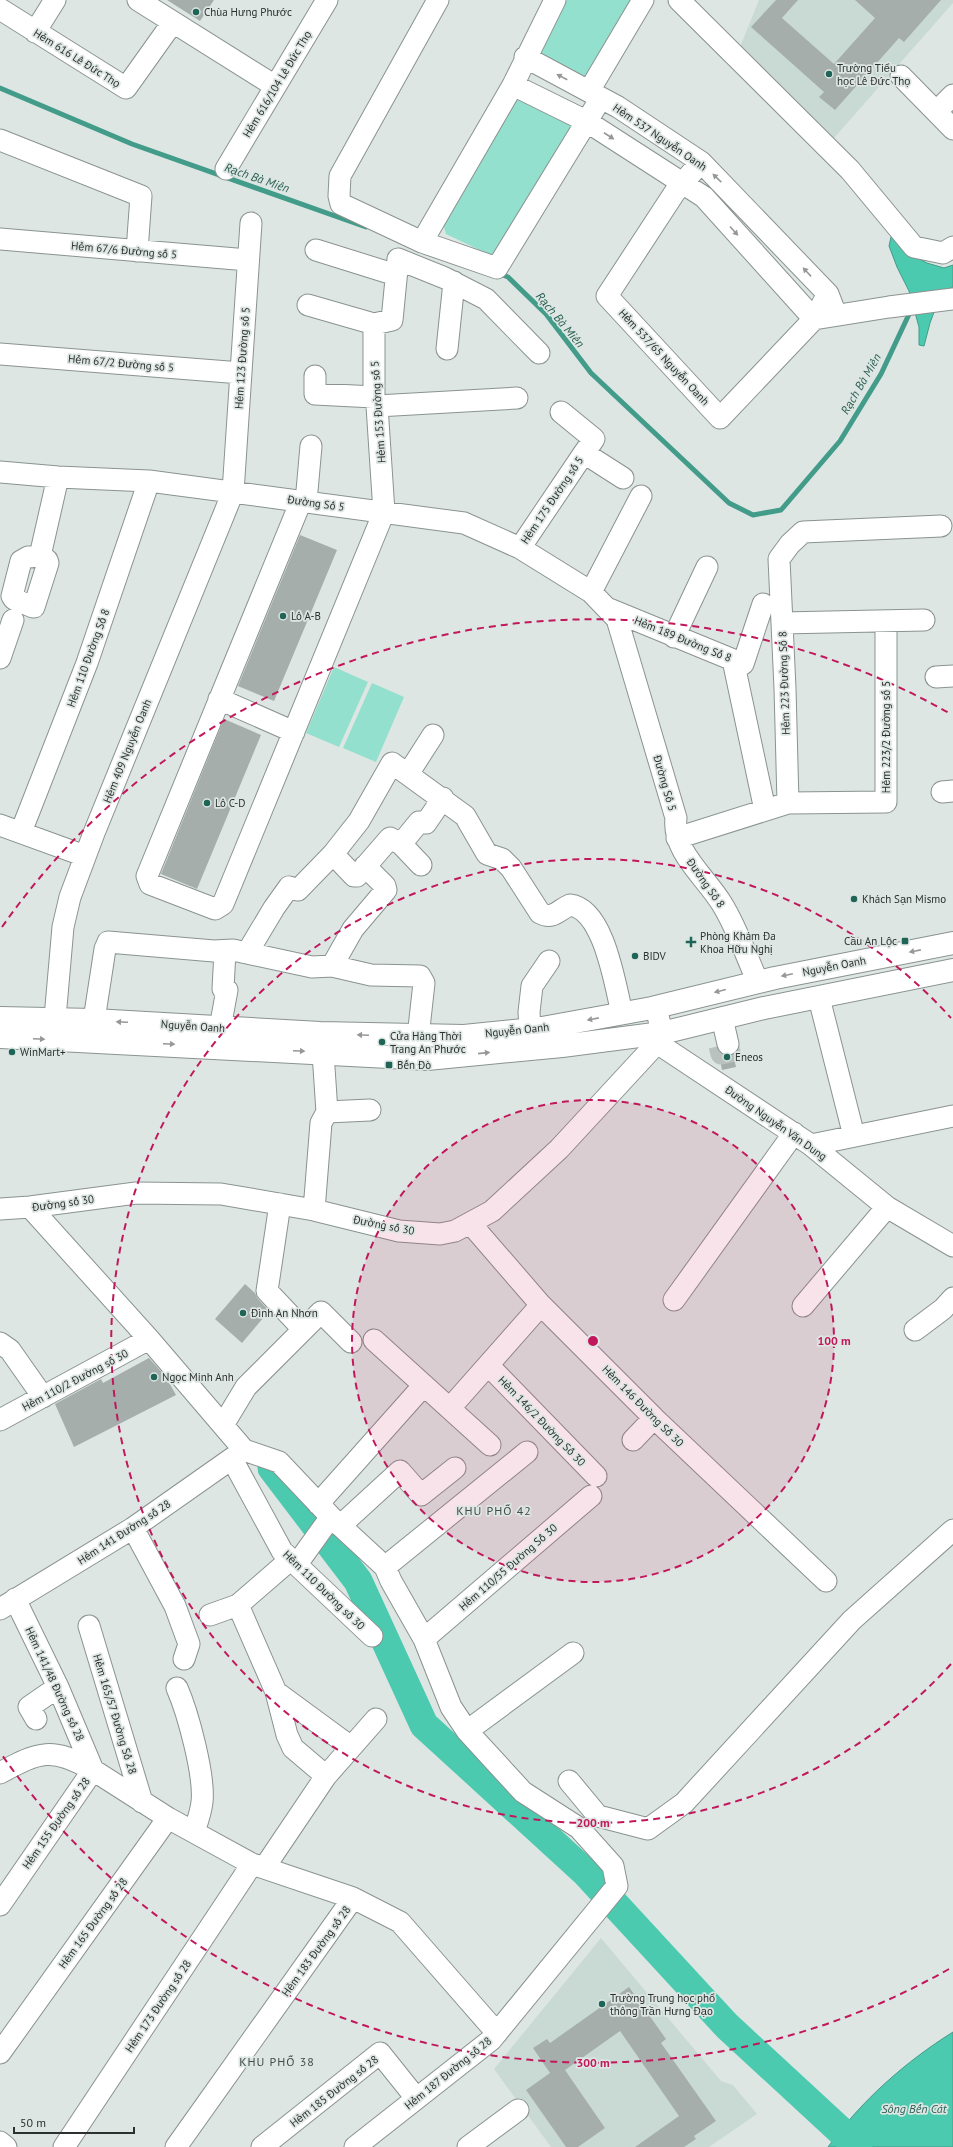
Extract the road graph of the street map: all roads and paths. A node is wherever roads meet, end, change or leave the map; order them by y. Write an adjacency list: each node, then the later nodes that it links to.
1 (55, 0): 10 (street)
2 (138, 0): 9 (street)
3 (327, 0): 14 (street, Hẻm 616/104 Lê Đức Thọ)
4 (438, 0): 26 (street)
5 (555, 0): 11 (street)
6 (643, 0): 15 (street)
7 (679, 0): 27 (street)
8 (0, 10): 10 (street, Hẻm 616 Lê Đức Thọ)
9 (173, 22): 10 (street, Hẻm 616 Lê Đức Thọ); 14 (street)
10 (35, 32)
11 (525, 57): 13 (street); 15 (street, Hẻm 537 Nguyễn Oanh, one-way to 11)
12 (901, 76): 17 (street)
13 (513, 85): 18 (street); 26 (street)
14 (276, 86): 22 (street, Hẻm 616/104 Lê Đức Thọ)
15 (595, 95): 18 (street); 21 (street, Hẻm 537 Nguyễn Oanh)
16 (953, 95): 17 (street)
17 (937, 111): 19 (street)
18 (586, 121): 23 (street, one-way to 23); 26 (street)
19 (953, 129)
20 (0, 140): 29 (street)
21 (701, 162): 23 (street, Hẻm 537/65 Nguyễn Oanh); 33 (street, Hẻm 537 Nguyễn Oanh, one-way to 21)
22 (226, 169)
23 (682, 184): 37 (street, one-way to 37); 37 (street, Hẻm 537/65 Nguyễn Oanh)
24 (251, 223): 30 (street, Hẻm 123 Đường số 5)
25 (0, 239): 29 (street, Hẻm 67/6 Đường số 5)
26 (422, 242)
27 (953, 247)
28 (316, 250): 31 (street)
29 (137, 251): 30 (street, Hẻm 67/6 Đường số 5)
30 (248, 260): 42 (street, Hẻm 123 Đường số 5)
31 (396, 275): 32 (street); 38 (street)
32 (454, 282): 39 (street); 40 (street)
33 (828, 294): 36 (street, Hẻm 537 Nguyễn Oanh); 37 (street, Hẻm 537/65 Nguyễn Oanh)
34 (953, 299): 36 (street)
35 (308, 305): 38 (street)
36 (836, 315): 37 (street)
37 (814, 320)
38 (374, 324): 45 (street, Hẻm 153 Đường số 5)
39 (447, 349)
40 (539, 353)
41 (0, 354): 42 (street, Hẻm 67/2 Đường số 5)
42 (241, 373): 53 (street, Hẻm 123 Đường số 5)
43 (315, 376): 45 (street)
44 (517, 398): 45 (street)
45 (376, 402): 56 (street, Hẻm 153 Đường số 5)
46 (561, 412): 48 (street, Hẻm 175 Đường số 5)
47 (311, 446): 55 (street)
48 (584, 453): 51 (street, Hẻm 175 Đường số 5); 58 (street, Hẻm 175 Đường số 5)
49 (0, 472): 50 (street, Đường Số 5)
50 (58, 478): 52 (street, Đường Số 5); 59 (street)
51 (623, 478)
52 (149, 481): 53 (street, Đường Số 5); 79 (street, Hẻm 110 Đường Số 8)
53 (233, 492): 55 (street, Đường Số 5); 83 (street, Hẻm 409 Nguyễn Oanh)
54 (642, 496): 61 (street)
55 (304, 502): 56 (street, Đường Số 5); 71 (street)
56 (384, 512): 58 (street, Đường Số 5); 72 (street)
57 (941, 526): 67 (street, Hẻm 223 Đường Số 8)
58 (520, 548): 61 (street, Đường Số 5)
59 (40, 556)
60 (707, 567): 68 (street)
61 (591, 592): 63 (street, Đường Số 5)
62 (763, 604): 70 (street, Hẻm 189 Đường Số 8)
63 (609, 609): 68 (street, Hẻm 189 Đường Số 8); 80 (street, Đường Số 5)
64 (13, 620): 69 (street)
65 (924, 620): 66 (street)
66 (886, 621): 67 (street); 76 (street, Hẻm 223/2 Đường số 5)
67 (782, 622): 76 (street, Hẻm 223 Đường Số 8)
68 (674, 637): 70 (street, Hẻm 189 Đường Số 8)
69 (0, 658)
70 (733, 660): 77 (street)
71 (219, 699): 72 (street); 72 (street)
72 (294, 732)
73 (433, 735): 74 (street)
74 (408, 774): 75 (street); 82 (street)
75 (443, 798): 81 (street); 96 (street)
76 (788, 803): 77 (street)
77 (765, 810): 80 (street)
78 (0, 825): 79 (street)
79 (21, 832): 83 (street)
80 (676, 833): 92 (street, Đường Số 8)
81 (401, 844): 84 (street); 85 (street)
82 (333, 854): 85 (street); 88 (street)
83 (85, 856): 98 (street, Hẻm 409 Nguyễn Oanh)
84 (421, 865)
85 (365, 866): 90 (street)
86 (953, 943): 92 (main road, Nguyễn Oanh, one-way to 92)
87 (219, 951): 88 (street); 99 (street); 101 (street)
88 (247, 953): 90 (street)
89 (549, 962): 102 (street)
90 (332, 966): 104 (street)
91 (953, 970): 93 (main road, Nguyễn Oanh)
92 (758, 982): 94 (main road, Nguyễn Oanh, one-way to 94); 95 (main road)
93 (819, 998): 95 (main road, Nguyễn Oanh); 112 (street)
94 (656, 1007): 96 (main road, Nguyễn Oanh); 105 (street)
95 (764, 1008): 100 (main road, Nguyễn Oanh)
96 (622, 1013): 102 (main road, Nguyễn Oanh, one-way to 102)
97 (0, 1018): 98 (main road, Nguyễn Oanh)
98 (55, 1018): 99 (main road, Nguyễn Oanh)
99 (94, 1020): 101 (main road, Nguyễn Oanh, one-way to 99)
100 (718, 1020): 105 (main road, Nguyễn Oanh); 106 (street)
101 (220, 1028): 104 (main road, Nguyễn Oanh, one-way to 101)
102 (530, 1030): 104 (main road, Nguyễn Oanh)
103 (0, 1037): 107 (main road, Nguyễn Oanh, one-way to 107)
104 (418, 1037)
105 (659, 1038): 107 (main road, Nguyễn Oanh, one-way to 105); 111 (street, Đường Nguyễn Văn Dung); 119 (street, Đường số 30)
106 (724, 1045)
107 (323, 1053): 109 (street)
108 (370, 1110): 109 (street)
109 (327, 1112): 118 (street)
110 (953, 1116): 112 (street)
111 (794, 1133): 113 (street, Đường Nguyễn Văn Dung); 122 (street)
112 (854, 1136): 113 (street)
113 (811, 1145): 116 (street, Đường Nguyễn Văn Dung)
114 (280, 1204): 115 (street, Đường số 30); 118 (street, Đường số 30); 125 (street)
115 (30, 1207): 117 (street, Đường số 30); 127 (street, Hẻm 110 Đường số 30)
116 (887, 1207): 120 (street, Đường Nguyễn Văn Dung); 124 (street)
117 (0, 1209)
118 (314, 1210): 119 (street, Đường số 30)
119 (470, 1223): 123 (street, Hẻm 146 Đường Số 30)
120 (953, 1246)
121 (953, 1298): 126 (street)
122 (674, 1300)
123 (542, 1305): 131 (street); 135 (street, Hẻm 146 Đường Số 30)
124 (802, 1306)
125 (303, 1330): 129 (street); 137 (street)
126 (915, 1330)
127 (149, 1340): 133 (street, Hẻm 110/2 Đường số 30); 137 (street, Hẻm 110 Đường số 30)
128 (374, 1340): 132 (street)
129 (351, 1342)
130 (0, 1344): 133 (street)
131 (488, 1365): 134 (street); 143 (street, Hẻm 146/2 Đường Số 30)
132 (424, 1385): 134 (street); 144 (street)
133 (43, 1397): 136 (street, Hẻm 110/2 Đường số 30)
134 (450, 1408): 139 (street)
135 (654, 1418): 138 (street); 150 (street, Hẻm 146 Đường Số 30)
136 (0, 1420)
137 (223, 1425): 141 (street, Hẻm 110 Đường số 30)
138 (633, 1440)
139 (490, 1444)
140 (527, 1452): 149 (street)
141 (238, 1455): 144 (street); 146 (street, Hẻm 141 Đường số 28); 148 (street, Hẻm 110 Đường số 30)
142 (456, 1468): 145 (street)
143 (593, 1486): 156 (street, Hẻm 110/55 Đường Số 30)
144 (318, 1504): 145 (street)
145 (328, 1527): 148 (street); 149 (street)
146 (133, 1528): 151 (street, Hẻm 141 Đường số 28); 158 (street)
147 (953, 1530): 169 (street)
148 (294, 1561): 152 (street); 155 (street, Hẻm 110 Đường số 30)
149 (385, 1567): 156 (street)
150 (826, 1581)
151 (7, 1604): 159 (street, Hẻm 141/48 Đường số 28)
152 (238, 1605): 153 (street); 161 (street)
153 (210, 1615)
154 (89, 1626): 170 (street, Hẻm 165/57 Đường Số 28)
155 (372, 1636)
156 (424, 1639): 164 (street)
157 (573, 1653): 164 (street)
158 (184, 1659)
159 (58, 1687): 162 (street); 166 (street, Hẻm 141/48 Đường số 28)
160 (177, 1688): 172 (street)
161 (276, 1692): 165 (street); 168 (street)
162 (36, 1719)
163 (376, 1719): 165 (street, Hẻm 173 Đường số 28)
164 (467, 1731): 176 (street, Hẻm 187 Đường số 28)
165 (351, 1747): 168 (street, Hẻm 173 Đường số 28)
166 (93, 1770): 167 (street); 170 (street, Hẻm 155 Đường số 28); 175 (street, Hẻm 155 Đường số 28)
167 (0, 1773)
168 (326, 1776): 173 (street, Hẻm 173 Đường số 28)
169 (569, 1781)
170 (142, 1802): 171 (street)
171 (168, 1818): 172 (street); 177 (street, Hẻm 165 Đường số 28)
172 (194, 1832): 173 (street)
173 (258, 1866): 174 (street); 182 (street, Hẻm 173 Đường số 28)
174 (354, 1898): 176 (street, Hẻm 183 Đường số 28); 183 (street, Hẻm 183 Đường số 28)
175 (0, 1905)
176 (497, 2032): 178 (street, Hẻm 187 Đường số 28)
177 (0, 2053)
178 (416, 2098): 184 (street, Hẻm 185 Đường số 28); 185 (street, Hẻm 187 Đường số 28)
179 (518, 2110): 186 (street)
180 (0, 2142): 181 (street)
181 (6, 2147)
182 (64, 2147)
183 (176, 2147)
184 (262, 2147)
185 (355, 2147)
186 (468, 2147)

